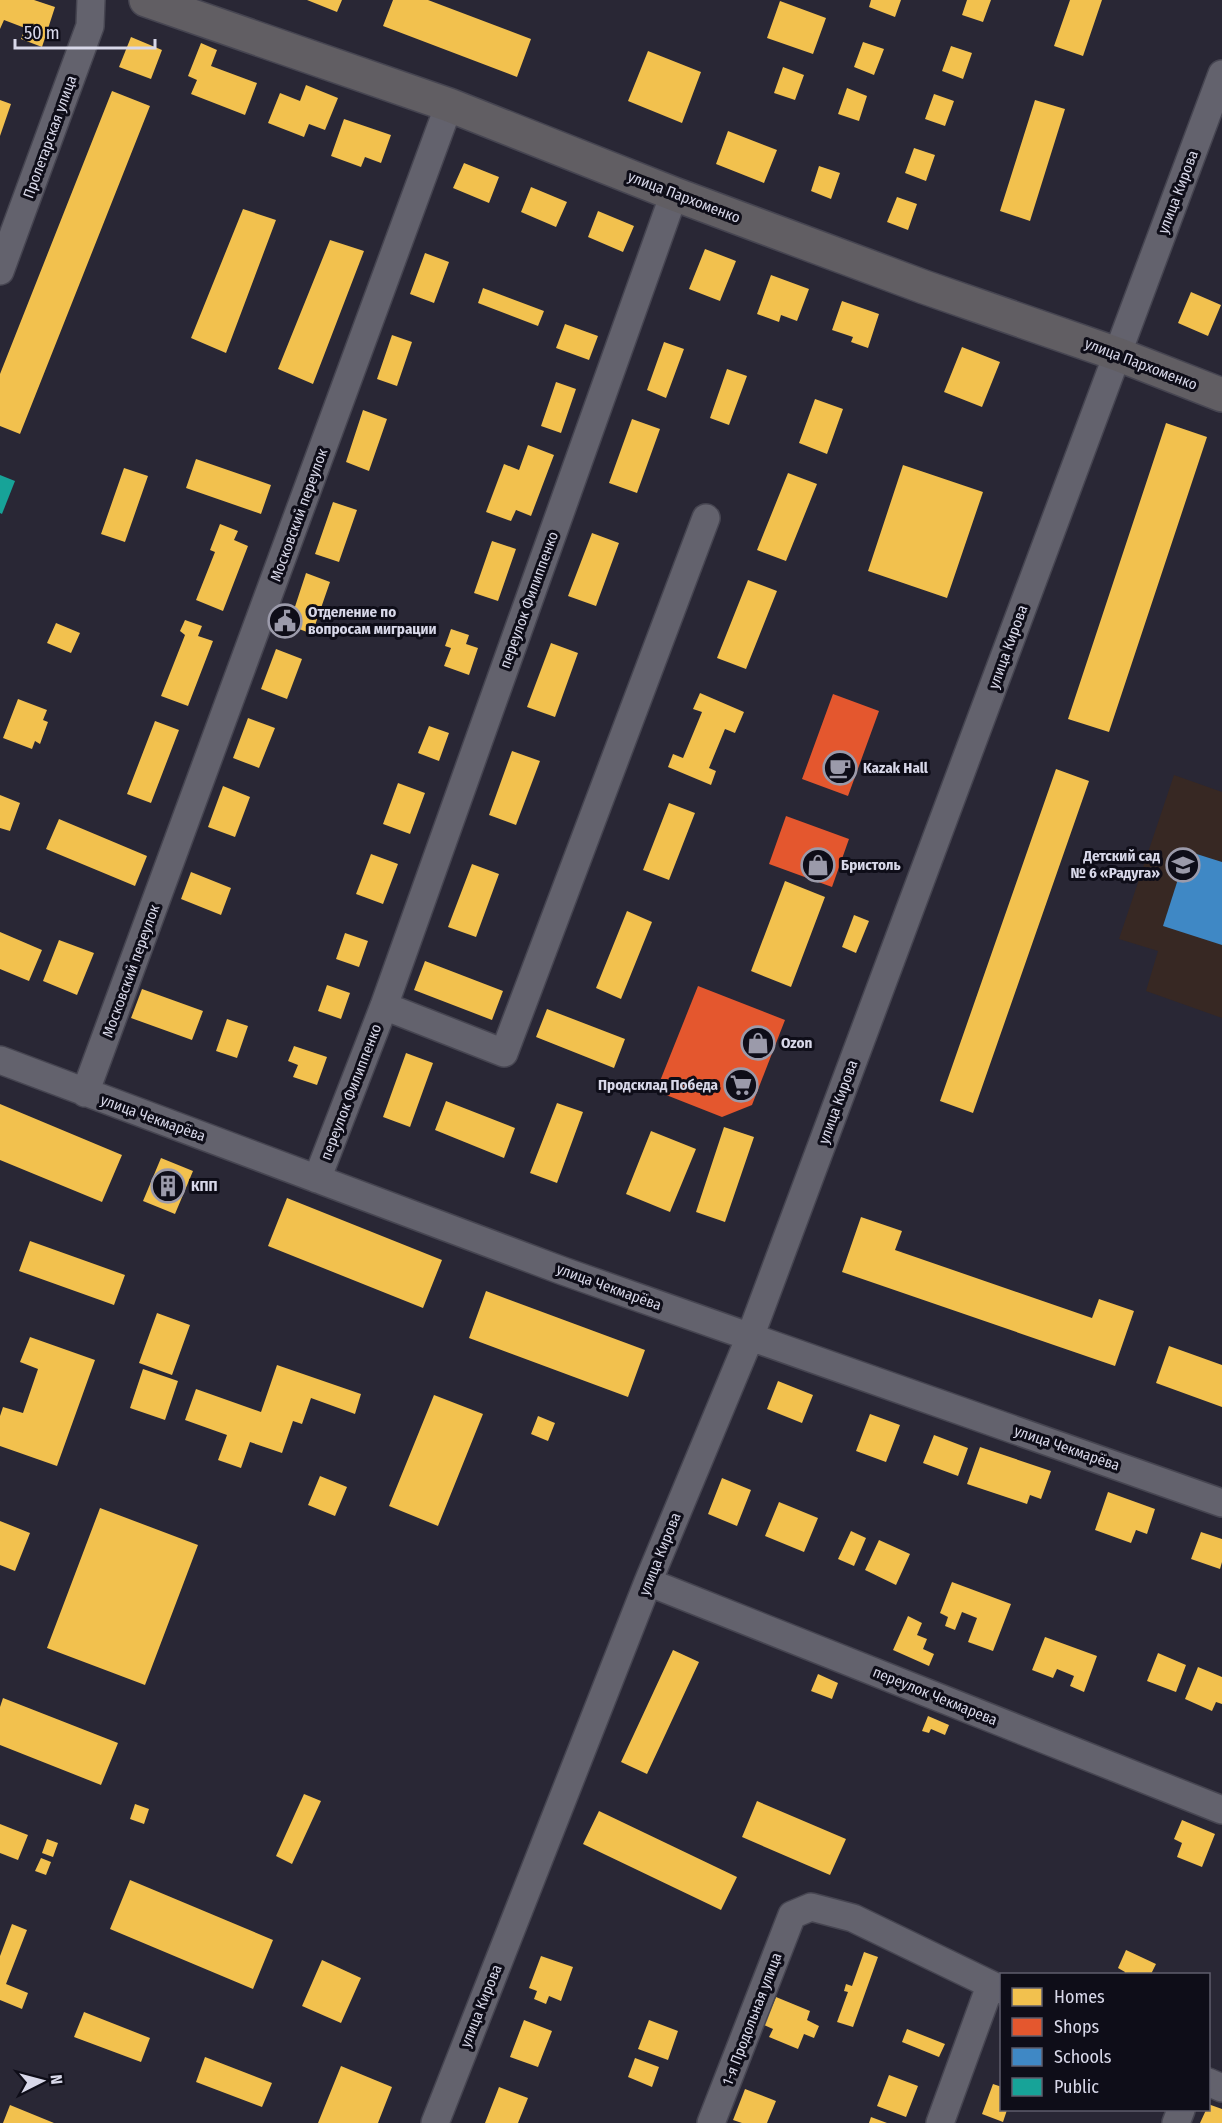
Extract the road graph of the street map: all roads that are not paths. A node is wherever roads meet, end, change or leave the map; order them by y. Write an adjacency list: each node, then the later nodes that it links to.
1 (91, 0): 6 (street, Пролетарская улица)
2 (147, 0): 4 (main road, улица Пархоменко)
3 (1222, 74): 7 (street, улица Кирова)
4 (450, 105): 5 (main road, улица Пархоменко); 12 (street, Московский переулок)
5 (674, 194): 7 (main road, улица Пархоменко); 10 (street, переулок Филиппенко)
6 (0, 272)
7 (1117, 354): 8 (main road, улица Пархоменко); 14 (street, улица Кирова)
8 (1222, 395)
9 (706, 518): 10 (street, переулок Филиппенко)
10 (384, 1006): 13 (street, переулок Филиппенко)
11 (0, 1060): 12 (street, улица Чекмарёва)
12 (85, 1093): 13 (street, улица Чекмарёва)
13 (317, 1179): 14 (street, улица Чекмарёва)
14 (750, 1337): 15 (street, улица Чекмарёва); 16 (street, улица Кирова)
15 (1222, 1503)
16 (648, 1582): 17 (street, переулок Чекмарева); 19 (street, улица Кирова)
17 (1222, 1810)
18 (996, 1988): 20 (street, 1-я Продольная улица); 21 (street)
19 (435, 2123)
20 (711, 2123)
21 (939, 2123)

